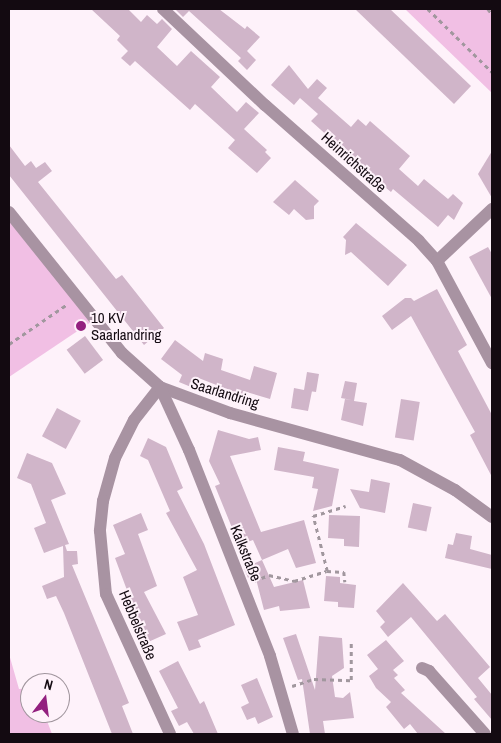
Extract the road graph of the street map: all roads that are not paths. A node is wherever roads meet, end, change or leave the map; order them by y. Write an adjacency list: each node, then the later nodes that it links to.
1 (164, 9): 4 (street, Heinrichstraße)
2 (492, 209): 4 (street)
3 (9, 212): 6 (street, Saarlandring)
4 (437, 261): 5 (street, Heinrichstraße)
5 (492, 362)
6 (160, 387): 7 (street, Saarlandring); 9 (street, Hebbelstraße); 10 (street, Kalkstraße)
7 (492, 517)
8 (422, 668): 11 (street)
9 (170, 734)
10 (293, 734)
11 (485, 734)

